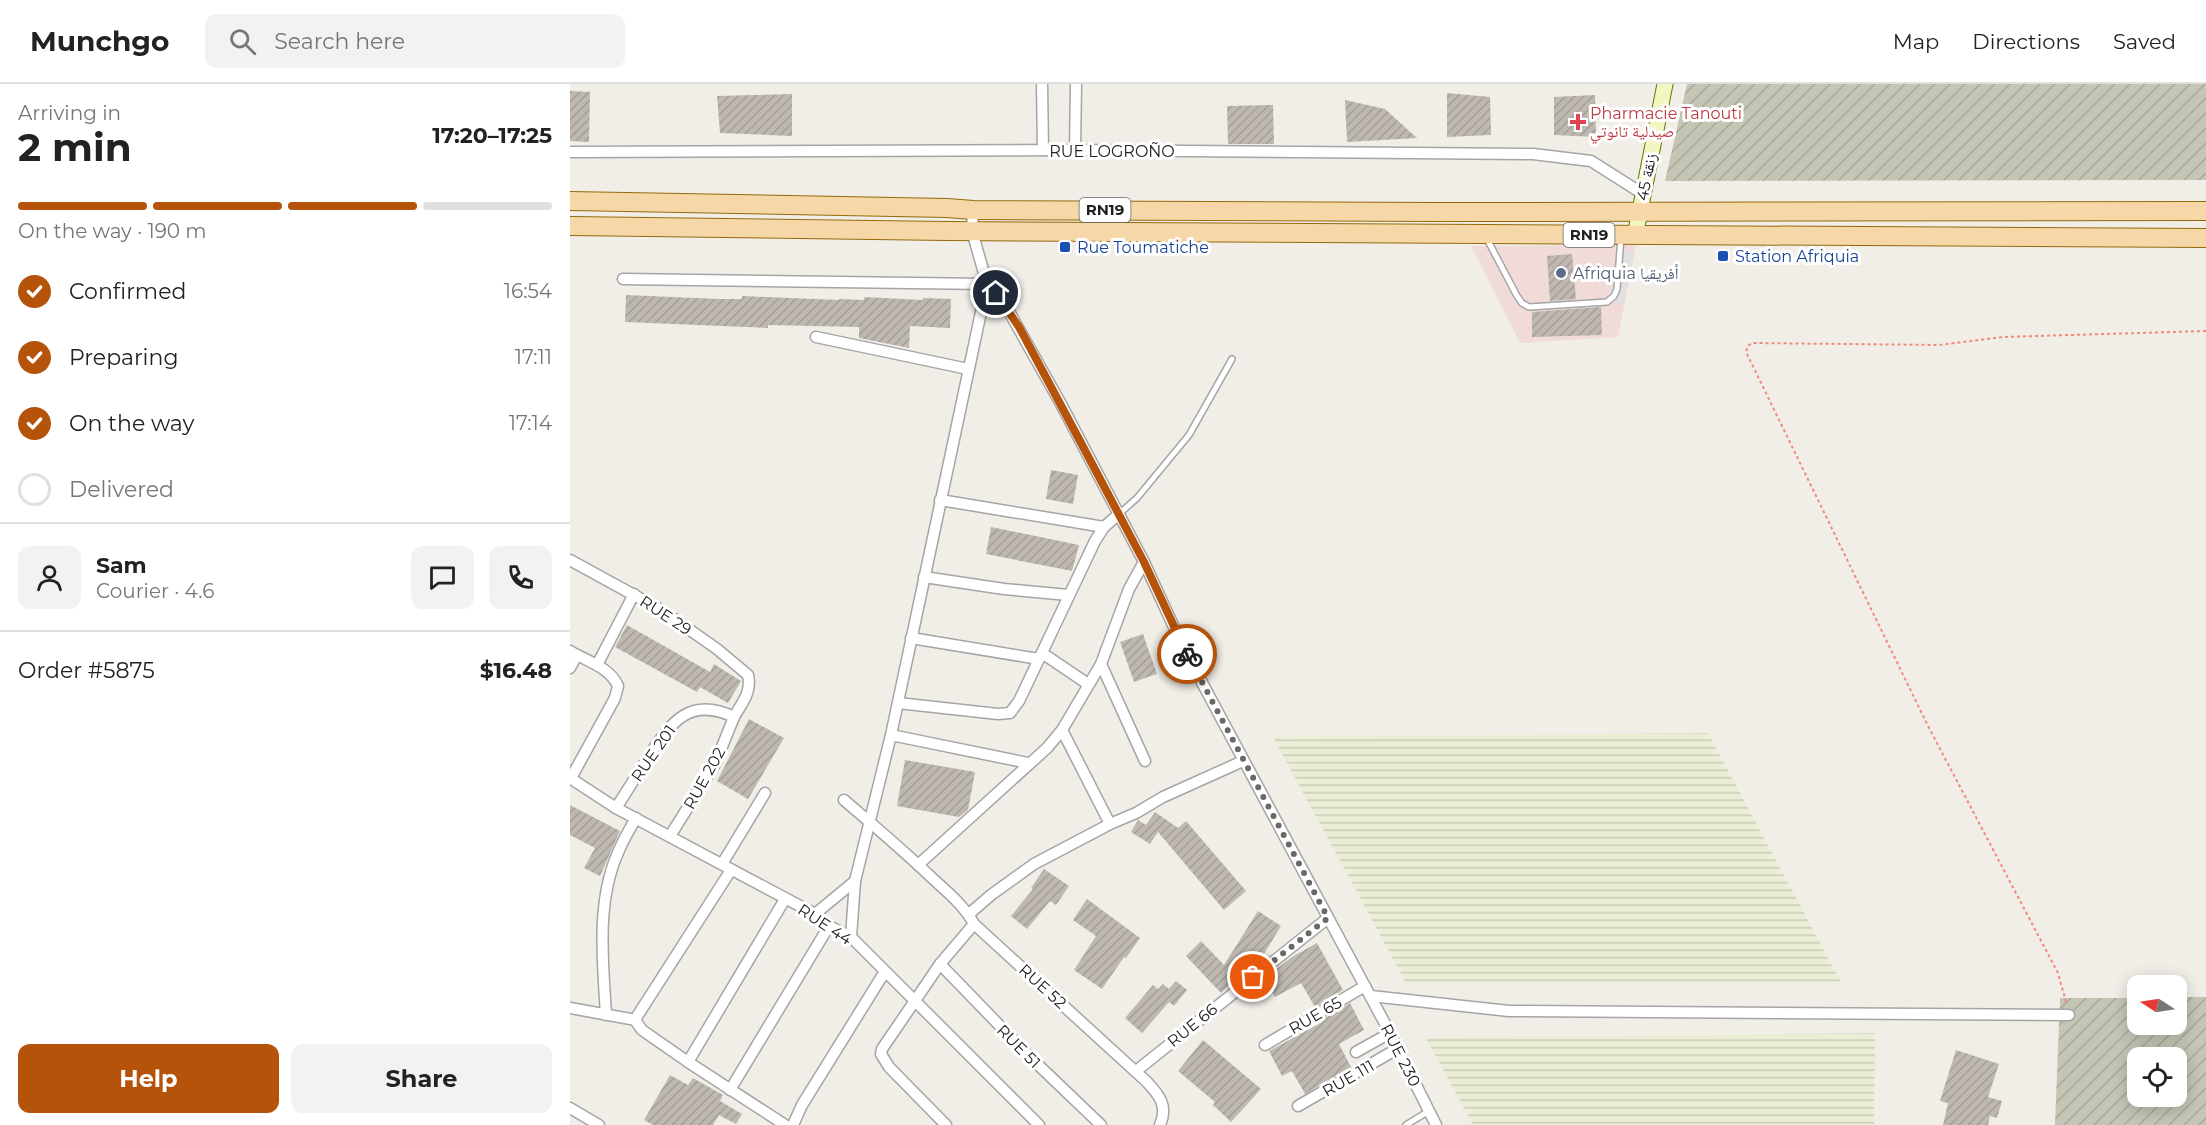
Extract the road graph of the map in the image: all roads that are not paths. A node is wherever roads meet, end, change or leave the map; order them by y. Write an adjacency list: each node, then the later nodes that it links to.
1 (1042, 84): 4 (street)
2 (1076, 84): 5 (street)
3 (1665, 84): 8 (street, زنقة 45)
4 (1043, 150): 5 (street, RUE LOGROÑO); 6 (street, RUE LOGROÑO)
5 (1075, 150): 8 (street, RUE LOGROÑO)
6 (570, 152)
7 (570, 201): 9 (main road, RN19)
8 (1641, 203): 9 (main road, RN19); 10 (main road, RN19); 14 (street, زنقة 45)
9 (973, 210): 12 (street)
10 (2206, 212)
11 (570, 226): 12 (main road, RN19)
12 (972, 231): 13 (main road, RN19); 17 (street)
13 (1484, 233): 14 (main road, RN19); 14 (lane)
14 (1628, 236): 15 (main road, RN19)
15 (2206, 238)
16 (623, 279): 17 (street)
17 (987, 284): 20 (street); 22 (street, RUE 230)
18 (816, 338): 20 (street)
19 (1232, 359): 22 (lane)
20 (968, 369): 21 (street)
21 (940, 500): 23 (street); 26 (street)
22 (1119, 514): 23 (street); 25 (street, RUE 230)
23 (1104, 526): 28 (street)
24 (570, 560): 27 (street, RUE 29)
25 (1144, 562): 32 (street); 41 (street, RUE 230)
26 (924, 577): 28 (street); 29 (street)
27 (634, 594): 33 (street); 37 (street, RUE 29)
28 (1068, 595): 31 (street)
29 (911, 638): 31 (street); 36 (street)
30 (573, 653): 33 (street); 34 (street)
31 (1040, 656): 35 (street); 36 (street)
32 (1101, 664): 35 (street); 40 (street)
33 (597, 665): 43 (street)
34 (570, 668)
35 (1088, 684): 38 (street)
36 (898, 703): 39 (street)
37 (734, 717): 46 (street, RUE 201); 50 (street, RUE 202)
38 (1062, 730): 42 (street); 49 (street)
39 (891, 735): 42 (street); 48 (street)
40 (1145, 760)
41 (1243, 761): 49 (street); 56 (street, RUE 230)
42 (1028, 763): 51 (street)
43 (571, 778): 46 (street, RUE 44)
44 (765, 793): 52 (street)
45 (844, 800): 48 (street)
46 (616, 808): 47 (street, RUE 44)
47 (636, 818): 50 (street, RUE 44); 66 (street)
48 (870, 822): 51 (street, RUE 52); 53 (street)
49 (1110, 824): 57 (street)
50 (670, 836): 52 (street, RUE 44)
51 (918, 865): 57 (street, RUE 52)
52 (726, 867): 54 (street, RUE 44); 68 (street)
53 (855, 881): 55 (street); 59 (street)
54 (786, 899): 55 (street, RUE 44); 73 (street)
55 (815, 914): 58 (street, RUE 44)
56 (1328, 918): 62 (street, RUE 230); 74 (street, RUE 66)
57 (971, 919): 60 (street); 74 (street, RUE 52)
58 (829, 926): 59 (street, RUE 44); 75 (street)
59 (851, 937): 61 (street, RUE 44)
60 (940, 964): 64 (street); 84 (street, RUE 51)
61 (884, 972): 64 (street, RUE 44); 81 (street)
62 (1365, 986): 63 (street, RUE 230); 70 (street, RUE 65)
63 (1371, 996): 67 (street); 69 (street, RUE 230)
64 (914, 1001): 82 (street); 83 (street, RUE 44)
65 (570, 1008): 66 (street)
66 (606, 1014): 68 (street)
67 (2069, 1015)
68 (636, 1020): 73 (street)
69 (1390, 1033): 71 (street, RUE 230); 72 (street)
70 (1265, 1045)
71 (1397, 1049): 76 (street, RUE 111); 78 (street, RUE 230)
72 (1356, 1052)
73 (688, 1062): 75 (street)
74 (1136, 1071): 85 (street)
75 (730, 1090): 80 (street)
76 (1298, 1106)
77 (570, 1108): 79 (street)
78 (1429, 1111): 86 (lane); 87 (street, RUE 230)
79 (599, 1125)
80 (785, 1125)
81 (793, 1125)
82 (946, 1125)
83 (1039, 1125)
84 (1101, 1125)
85 (1160, 1125)
86 (1406, 1125)
87 (1436, 1125)

